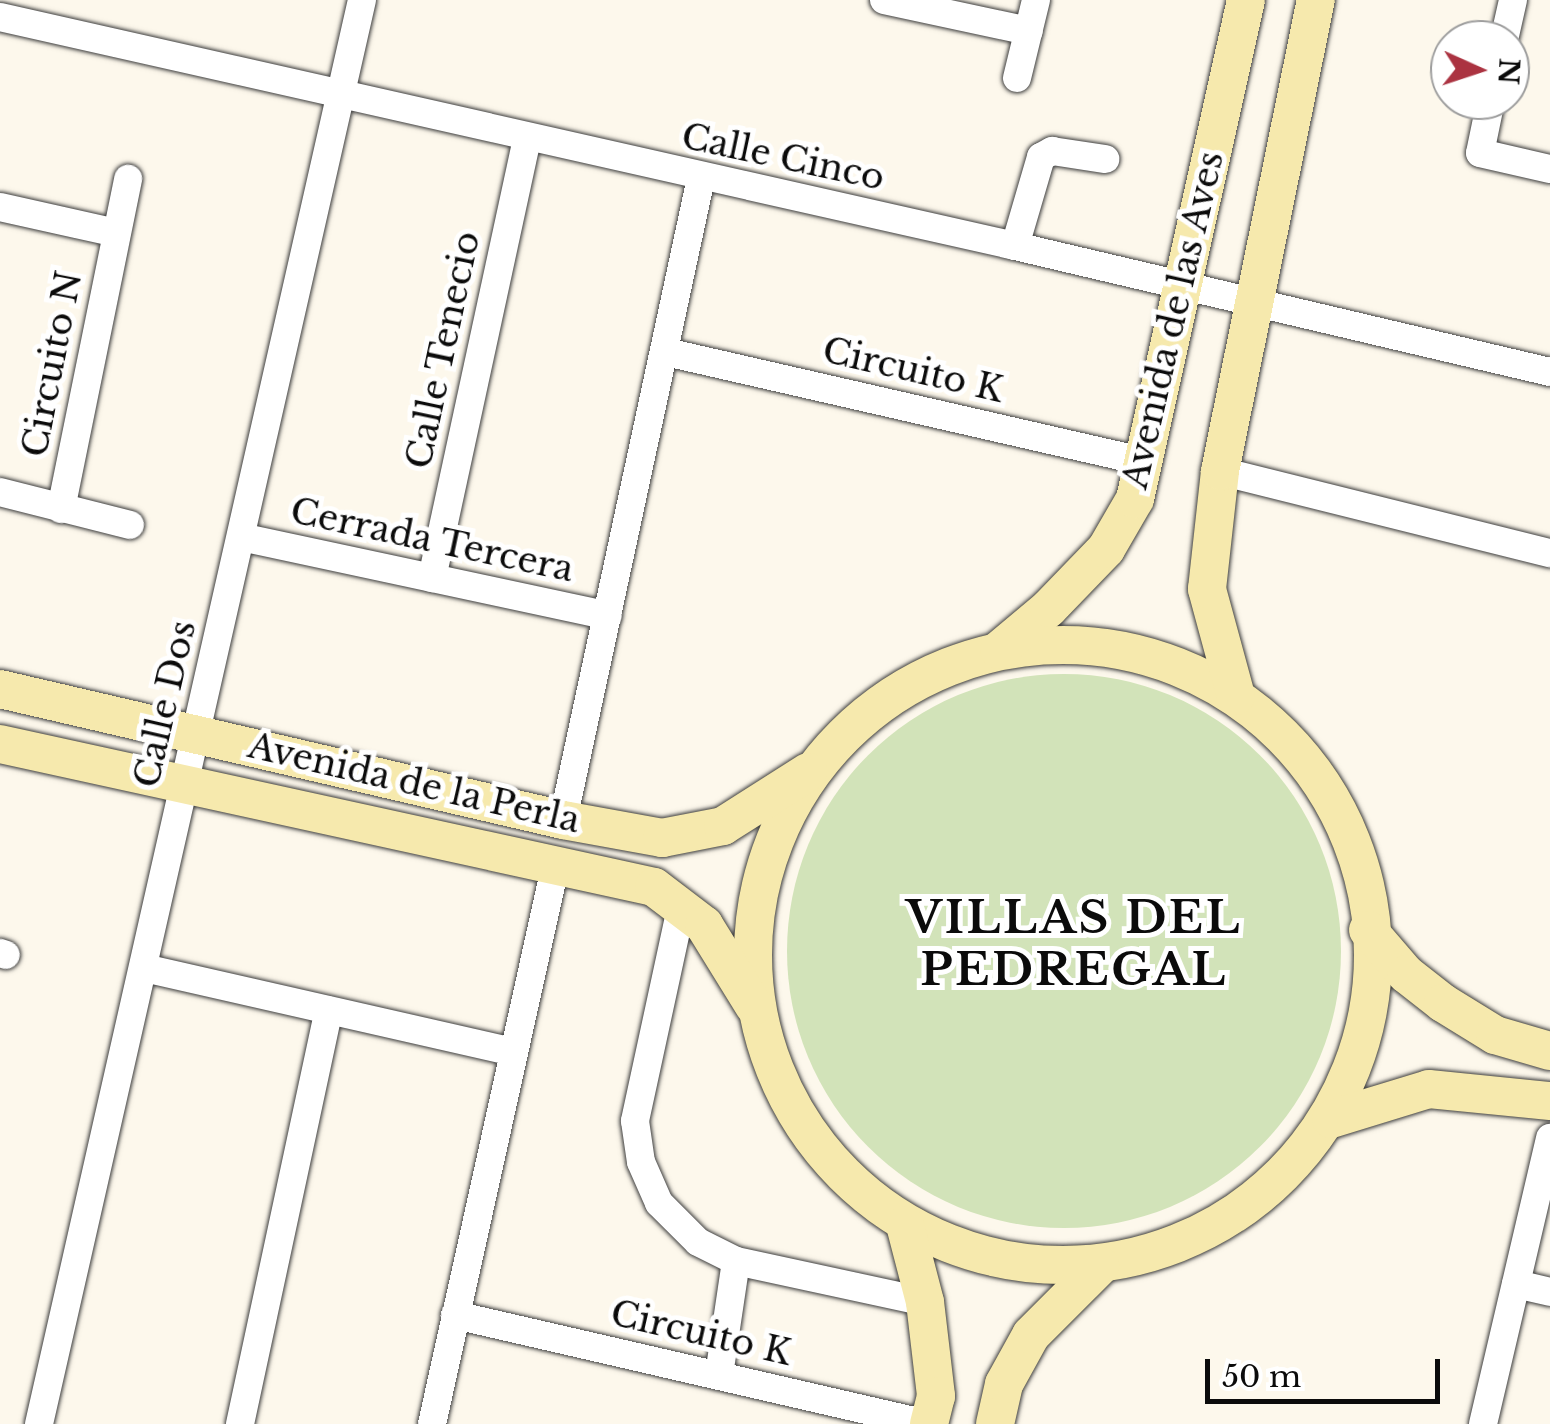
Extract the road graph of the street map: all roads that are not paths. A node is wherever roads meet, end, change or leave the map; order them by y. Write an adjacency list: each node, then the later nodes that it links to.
1 (362, 0): 9 (street, Calle Dos)
2 (884, 0): 7 (street)
3 (1036, 0): 7 (street)
4 (1246, 0): 19 (street, Avenida de las Aves)
5 (1316, 0): 20 (street, Avenida de las Aves)
6 (0, 18): 9 (street, Calle Cinco)
7 (1029, 31): 8 (street)
8 (1017, 78)
9 (341, 94): 11 (street, Calle Cinco); 28 (street, Calle Dos)
10 (1487, 120): 13 (street)
11 (527, 139): 14 (street, Calle Cinco); 30 (street, Calle Tenecio)
12 (1105, 159): 18 (street)
13 (1550, 168)
14 (701, 178): 18 (street, Calle Cinco); 21 (street)
15 (128, 180): 17 (street, Circuito N)
16 (0, 206): 17 (street, Circuito N)
17 (116, 233): 26 (street, Circuito N)
18 (1014, 246): 19 (street, Calle Cinco)
19 (1180, 288): 20 (street, Calle Cinco); 23 (street, Avenida de las Aves)
20 (1254, 304): 22 (street, Calle Cinco); 24 (street, Avenida de las Aves)
21 (666, 352): 23 (street, Circuito K); 31 (street)
22 (1550, 372)
23 (1143, 461): 32 (street, Avenida de las Aves)
24 (1220, 471): 29 (street); 34 (street, Avenida de las Aves)
25 (0, 492): 26 (street, Circuito N)
26 (61, 510): 27 (street, Circuito N)
27 (130, 525)
28 (241, 537): 30 (street, Cerrada Tercera); 35 (street, Calle Dos)
29 (1550, 553)
30 (432, 578): 31 (street, Cerrada Tercera)
31 (608, 616): 39 (street)
32 (999, 650): 34 (street); 37 (street)
33 (0, 689): 35 (street, Avenida de la Perla)
34 (1236, 696): 42 (street)
35 (197, 733): 38 (street, Calle Dos); 39 (street, Avenida de la Perla)
36 (0, 744): 38 (street, Avenida de la Perla)
37 (815, 768): 39 (street, Avenida de la Perla); 44 (street)
38 (184, 787): 40 (street, Avenida de la Perla); 43 (street, Calle Dos)
39 (563, 820)
40 (556, 863): 41 (street, Avenida de la Perla); 47 (street)
41 (681, 908): 44 (street, Avenida de la Perla); 52 (street)
42 (1368, 930): 46 (street); 49 (street)
43 (144, 968): 45 (street); 59 (street, Calle Dos)
44 (756, 1009): 51 (street)
45 (329, 1010): 47 (street); 60 (street)
46 (1550, 1051)
47 (514, 1052): 57 (street)
48 (1550, 1101): 49 (street)
49 (1331, 1119): 53 (street)
50 (1550, 1138): 54 (street)
51 (904, 1225): 53 (street); 56 (street)
52 (736, 1261): 56 (street); 58 (street)
53 (1100, 1266): 63 (street)
54 (1516, 1284): 55 (street); 64 (street)
55 (1550, 1292)
56 (926, 1302): 62 (street)
57 (455, 1314): 58 (street, Circuito K); 61 (street)
58 (719, 1375): 62 (street, Circuito K)
59 (40, 1424)
60 (240, 1424)
61 (432, 1424)
62 (930, 1424)
63 (995, 1424)
64 (1483, 1424)

